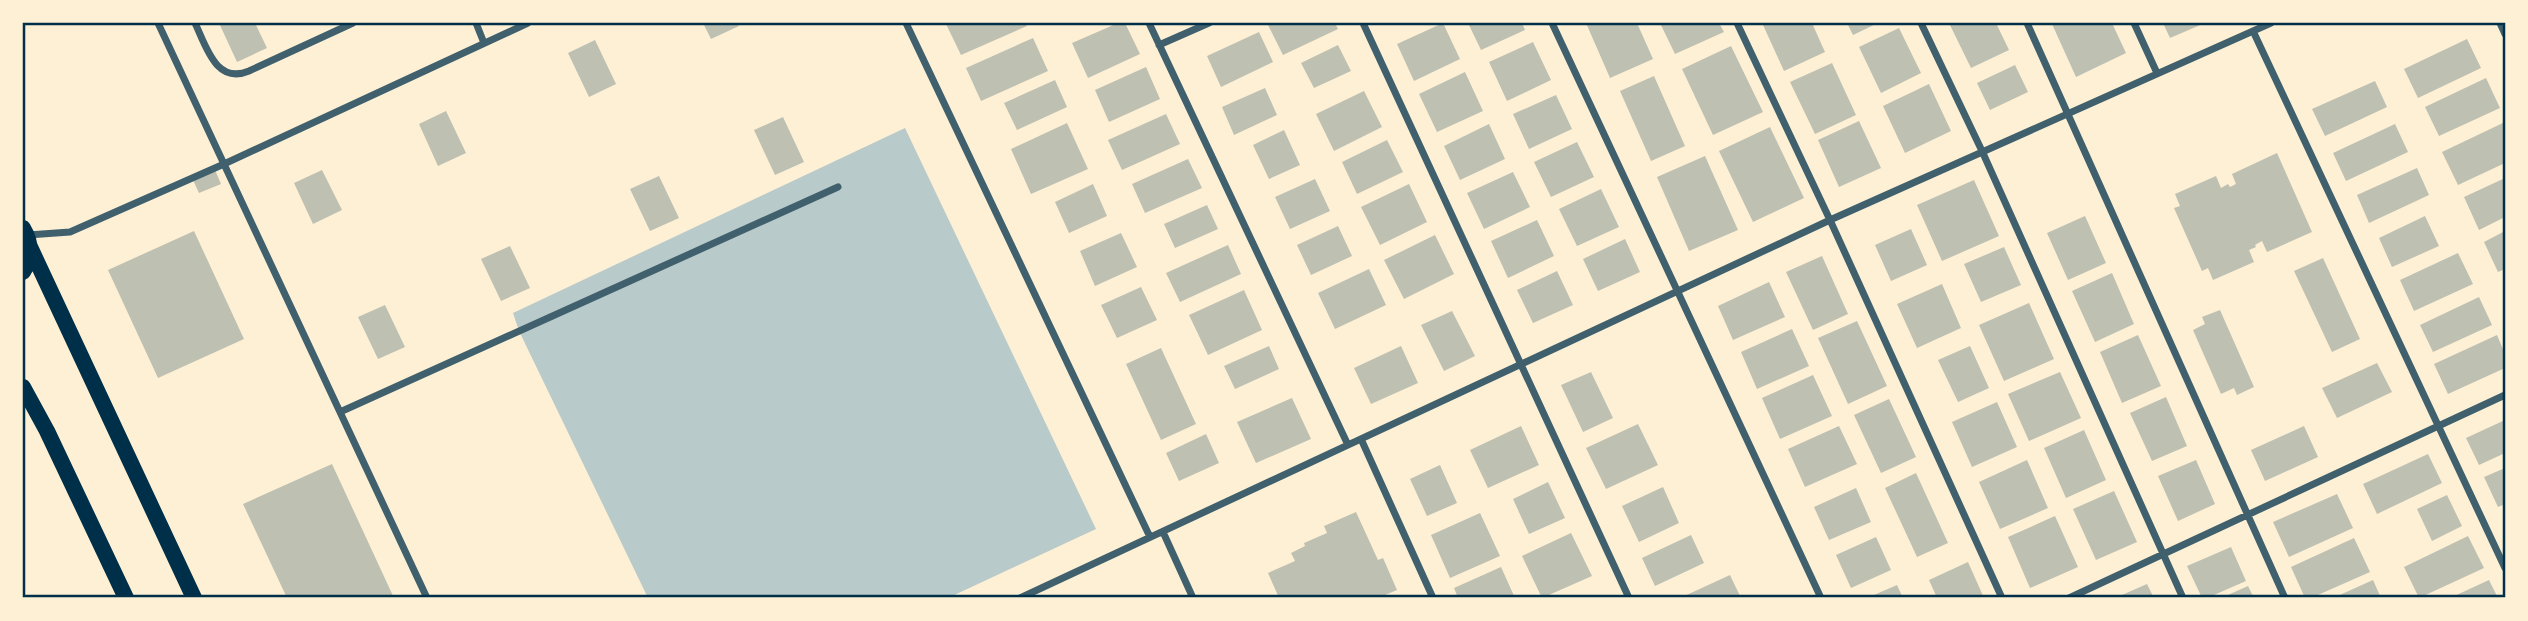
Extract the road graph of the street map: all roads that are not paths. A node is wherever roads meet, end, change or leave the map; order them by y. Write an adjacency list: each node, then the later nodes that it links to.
1 (158, 23): 24 (street)
2 (195, 23): 3 (street)
3 (353, 23)
4 (476, 23): 19 (street)
5 (528, 23): 19 (street)
6 (906, 23): 39 (street)
7 (1149, 23): 20 (street)
8 (1209, 23): 20 (street)
9 (1363, 23): 30 (street)
10 (1552, 23): 29 (street)
11 (1737, 23): 26 (street)
12 (1921, 23): 23 (street)
13 (2027, 23): 22 (street)
14 (2134, 23): 21 (street)
15 (2271, 23): 17 (street)
16 (2500, 23): 18 (street)
17 (2253, 30): 21 (street); 34 (street)
18 (2505, 34)
19 (484, 43): 24 (street)
20 (1159, 46): 36 (street)
21 (2157, 73): 22 (street)
22 (2068, 112): 23 (street); 37 (street)
23 (1982, 151): 26 (street); 40 (street)
24 (224, 164): 27 (street); 33 (street)
25 (838, 187): 33 (street)
26 (1830, 220): 29 (street); 50 (street)
27 (27, 237): 28 (main road); 43 (main road)
28 (23, 272)
29 (1678, 291): 30 (street); 49 (street)
30 (1521, 364): 35 (street); 48 (street)
31 (23, 387): 42 (main road)
32 (2505, 395): 34 (street)
33 (340, 412): 44 (street)
34 (2439, 426): 37 (street); 41 (street)
35 (1361, 439): 36 (street); 47 (street)
36 (1348, 445): 38 (street)
37 (2248, 514): 40 (street); 53 (street)
38 (1163, 532): 39 (street); 46 (street)
39 (1150, 537): 45 (street)
40 (2164, 553): 51 (street); 52 (street)
41 (2505, 568)
42 (126, 598)
43 (194, 598)
44 (427, 598)
45 (1020, 598)
46 (1192, 598)
47 (1433, 598)
48 (1629, 598)
49 (1821, 598)
50 (2002, 598)
51 (2069, 598)
52 (2183, 598)
53 (2285, 598)

